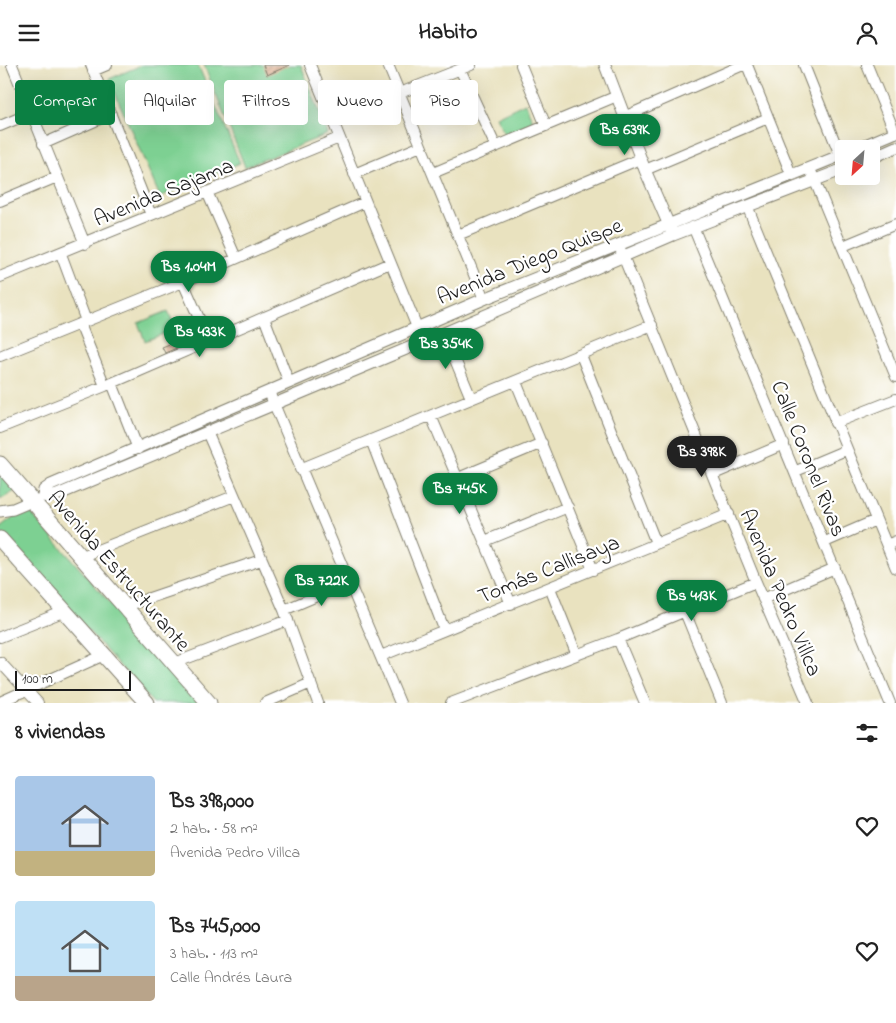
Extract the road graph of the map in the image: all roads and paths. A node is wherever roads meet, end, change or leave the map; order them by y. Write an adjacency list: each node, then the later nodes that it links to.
1 (12, 65): 14 (street)
2 (107, 65): 12 (street)
3 (310, 65): 29 (street)
4 (388, 65): 16 (street)
5 (471, 65): 13 (street)
6 (521, 65): 27 (street)
7 (605, 65): 19 (street)
8 (743, 65): 20 (street)
9 (747, 65): 21 (street)
10 (804, 65): 30 (street)
11 (867, 65): 28 (street)
12 (92, 68): 15 (street)
13 (460, 69): 17 (street); 34 (street)
14 (18, 80)
15 (97, 80)
16 (394, 80)
17 (401, 93)
18 (401, 96): 33 (street)
19 (618, 96): 20 (street); 27 (street)
20 (626, 116): 38 (street)
21 (768, 118): 38 (street); 43 (street)
22 (15, 120): 26 (street)
23 (115, 124): 50 (street)
24 (36, 125): 32 (street)
25 (86, 125): 32 (street)
26 (0, 126)
27 (546, 126): 34 (street)
28 (895, 133): 31 (street)
29 (340, 138): 42 (street); 46 (street, Avenida Sajama)
30 (836, 140)
31 (878, 140)
32 (43, 144): 44 (street)
33 (421, 146): 40 (street); 42 (street)
34 (496, 147): 40 (street)
35 (896, 147): 36 (street)
36 (880, 154)
37 (835, 158): 39 (street, Avenida Diego Quispe)
38 (643, 165): 53 (street); 54 (street)
39 (810, 169): 43 (street, Avenida Diego Quispe); 45 (street)
40 (433, 173): 54 (street)
41 (835, 173): 45 (street, Avenida Diego Quispe)
42 (354, 174): 48 (street)
43 (791, 174): 53 (street, Avenida Diego Quispe)
44 (57, 177): 47 (street); 55 (street)
45 (815, 181): 49 (street, Avenida Diego Quispe); 57 (street)
46 (208, 194): 50 (street, Avenida Sajama); 60 (street)
47 (0, 201)
48 (365, 202): 60 (street); 61 (street)
49 (748, 208): 52 (street, Avenida Diego Quispe); 83 (street)
50 (151, 215): 55 (street, Avenida Sajama)
51 (896, 224): 57 (street)
52 (694, 229): 53 (street, Avenida Diego Quispe); 88 (street, Calle Coronel Rivas)
53 (671, 230): 56 (street, Avenida Diego Quispe); 59 (street, Avenida Diego Quispe)
54 (458, 235): 64 (street)
55 (85, 243): 58 (street, Avenida Sajama)
56 (620, 245): 59 (street, Avenida Pedro Villca); 64 (street, Avenida Diego Quispe)
57 (843, 246): 74 (street)
58 (61, 254): 62 (street, Avenida Sajama); 66 (street)
59 (623, 257): 67 (street, Avenida Pedro Villca); 69 (street, Avenida Diego Quispe)
60 (236, 258): 63 (street)
61 (390, 263): 65 (street); 68 (street)
62 (0, 277)
63 (182, 281): 66 (street); 70 (street)
64 (484, 299): 68 (street, Avenida Diego Quispe)
65 (264, 317): 70 (street); 76 (street)
66 (83, 323): 73 (street); 77 (street)
67 (652, 325): 72 (street); 94 (street, Avenida Pedro Villca)
68 (417, 328): 71 (street); 76 (street, Avenida Diego Quispe)
69 (444, 333): 71 (street, Avenida Diego Quispe); 79 (street)
70 (209, 341): 77 (street)
71 (423, 342): 81 (street, Avenida Diego Quispe)
72 (581, 355): 75 (street); 105 (street)
73 (0, 356)
74 (896, 377)
75 (516, 382): 79 (street); 87 (street)
76 (289, 383): 78 (street, Avenida Diego Quispe)
77 (108, 385): 84 (street); 89 (street)
78 (269, 392): 81 (street); 89 (street, Avenida Diego Quispe)
79 (471, 398): 82 (street)
80 (896, 399): 83 (street)
81 (274, 404): 85 (street, Avenida Diego Quispe); 92 (street)
82 (431, 416): 86 (street); 95 (street)
83 (835, 423): 90 (street)
84 (0, 428)
85 (207, 432): 96 (street); 97 (street, Avenida Diego Quispe)
86 (371, 440): 92 (street); 122 (street)
87 (542, 443): 95 (street); 98 (street)
88 (784, 444): 93 (street, Calle Coronel Rivas); 94 (street)
89 (138, 449): 97 (street, Avenida Diego Quispe)
90 (846, 450): 93 (street); 101 (street)
91 (0, 464): 97 (main road, Avenida Estructurante)
92 (300, 469): 112 (street)
93 (796, 471): 104 (street, Calle Coronel Rivas)
94 (714, 474): 100 (street, Avenida Pedro Villca)
95 (458, 479): 103 (street)
96 (234, 496): 107 (street); 108 (street)
97 (37, 498): 99 (street, Avenida Diego Quispe); 107 (main road, Avenida Estructurante)
98 (568, 507): 103 (street); 111 (street)
99 (0, 511)
100 (729, 515): 105 (street, Tomás Callisaya); 113 (street, Avenida Pedro Villca)
101 (876, 519): 104 (street); 106 (street)
102 (0, 539): 119 (main road)
103 (485, 541): 116 (street)
104 (825, 542): 109 (street, Calle Coronel Rivas)
105 (656, 543): 111 (street, Tomás Callisaya)
106 (891, 543): 110 (street)
107 (80, 557): 117 (main road, Avenida Estructurante)
108 (261, 559): 117 (street); 118 (street)
109 (835, 568): 115 (street); 143 (street, Calle Coronel Rivas)
110 (896, 568)
111 (593, 569): 114 (street, Tomás Callisaya)
112 (350, 582): 118 (street); 127 (street)
113 (756, 582): 115 (street, Avenida Pedro Villca); 120 (street)
114 (550, 588): 116 (street, Tomás Callisaya); 125 (street)
115 (764, 599): 142 (street, Avenida Pedro Villca)
116 (511, 604): 122 (street, Tomás Callisaya)
117 (123, 607): 129 (main road, Avenida Estructurante)
118 (284, 610): 121 (street)
119 (65, 611): 123 (street); 126 (main road)
120 (685, 612): 124 (street); 141 (street)
121 (288, 620): 129 (street); 130 (street)
122 (444, 629): 127 (street, Tomás Callisaya)
123 (2, 633)
124 (618, 639): 125 (street); 140 (street)
125 (576, 653): 139 (street)
126 (104, 655): 131 (street); 132 (main road)
127 (381, 656): 138 (street)
128 (0, 662): 131 (street)
129 (172, 664): 135 (main road, Avenida Estructurante)
130 (311, 683): 136 (street); 137 (street)
131 (26, 691): 133 (street); 134 (street)
132 (140, 701)
133 (0, 702)
134 (38, 703)
135 (209, 703)
136 (265, 703)
137 (318, 703)
138 (400, 703)
139 (451, 703)
140 (645, 703)
141 (722, 703)
142 (808, 703)
143 (890, 703)

